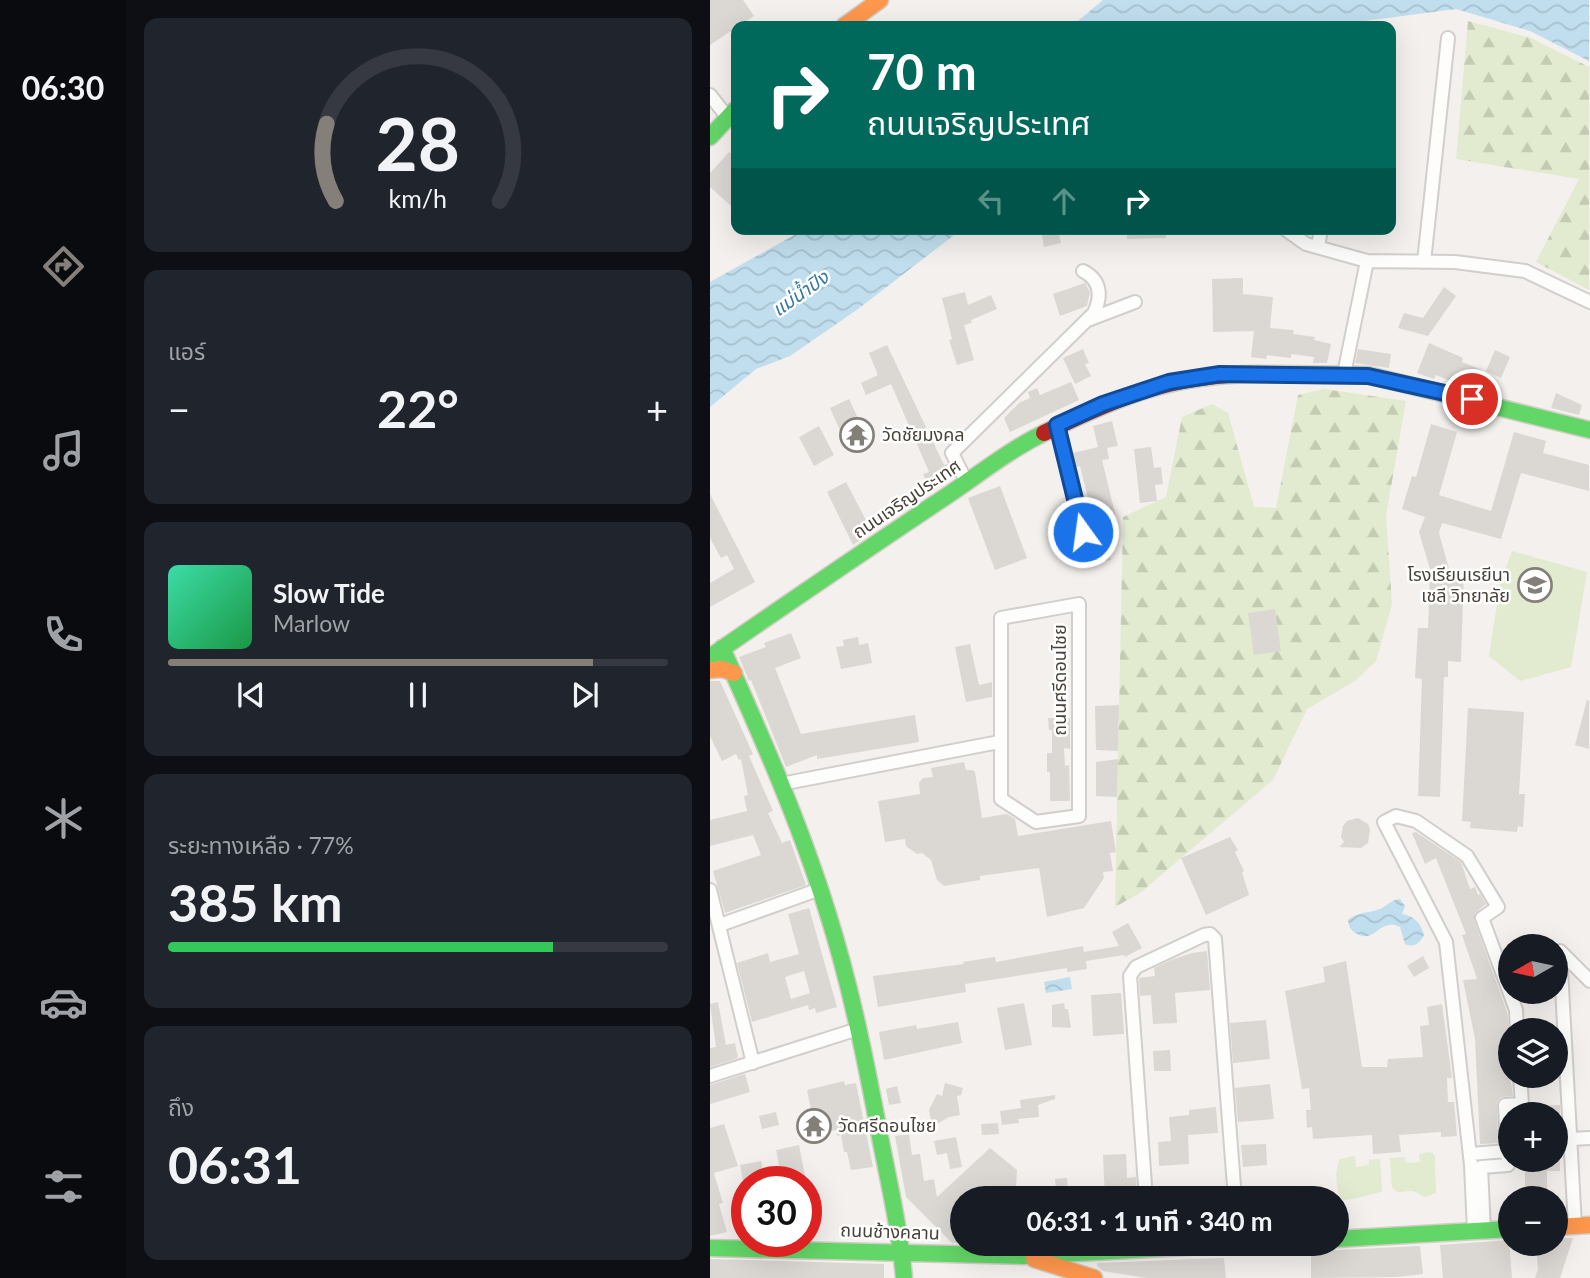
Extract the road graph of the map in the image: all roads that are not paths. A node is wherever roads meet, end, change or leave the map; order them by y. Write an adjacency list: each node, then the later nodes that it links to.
1 (880, 0): 2 (street)
2 (851, 21)
3 (1448, 38): 12 (street)
4 (710, 95): 5 (street)
5 (731, 112)
6 (731, 114): 7 (street)
7 (710, 137)
8 (1293, 235): 10 (street)
9 (1320, 235): 10 (street)
10 (1318, 247): 11 (street)
11 (1367, 261): 12 (street); 17 (street)
12 (1424, 262): 15 (street)
13 (1083, 271): 16 (street)
14 (1135, 302): 16 (street)
15 (1590, 302)
16 (1087, 320): 20 (street)
17 (1344, 374): 18 (street, ถนนเจริญประเทศ); 19 (street, ถนนเจริญประเทศ)
18 (1057, 425): 20 (street, ถนนเจริญประเทศ); 21 (street)
19 (1590, 430)
20 (967, 483): 22 (street, ถนนเจริญประเทศ)
21 (1083, 532)
22 (716, 652): 24 (street)
23 (710, 670): 24 (street)
24 (734, 673): 26 (street)
25 (999, 742): 25 (street, ถนนศรีดอนไชย); 26 (street)
26 (781, 784): 27 (street)
27 (820, 889): 29 (street); 32 (street)
28 (710, 890): 29 (street)
29 (720, 925): 33 (street)
30 (1590, 981): 36 (street)
31 (1516, 1018): 38 (street)
32 (858, 1029): 33 (street); 47 (street)
33 (753, 1063): 34 (street)
34 (710, 1076)
35 (1590, 1138): 36 (street)
36 (1571, 1139): 42 (street)
37 (1498, 1152): 38 (street)
38 (1470, 1154): 44 (street)
39 (1498, 1166): 44 (street)
40 (1145, 1186): 41 (street)
41 (1235, 1186)
42 (1582, 1225)
43 (1498, 1230): 44 (street)
44 (1479, 1231): 45 (street)
45 (1349, 1238)
46 (710, 1248): 47 (street, ถนนช้างคลาน)
47 (902, 1252): 48 (street, ถนนช้างคลาน); 50 (street)
48 (950, 1254)
49 (1024, 1256): 51 (street)
50 (904, 1278)
51 (1094, 1278)

